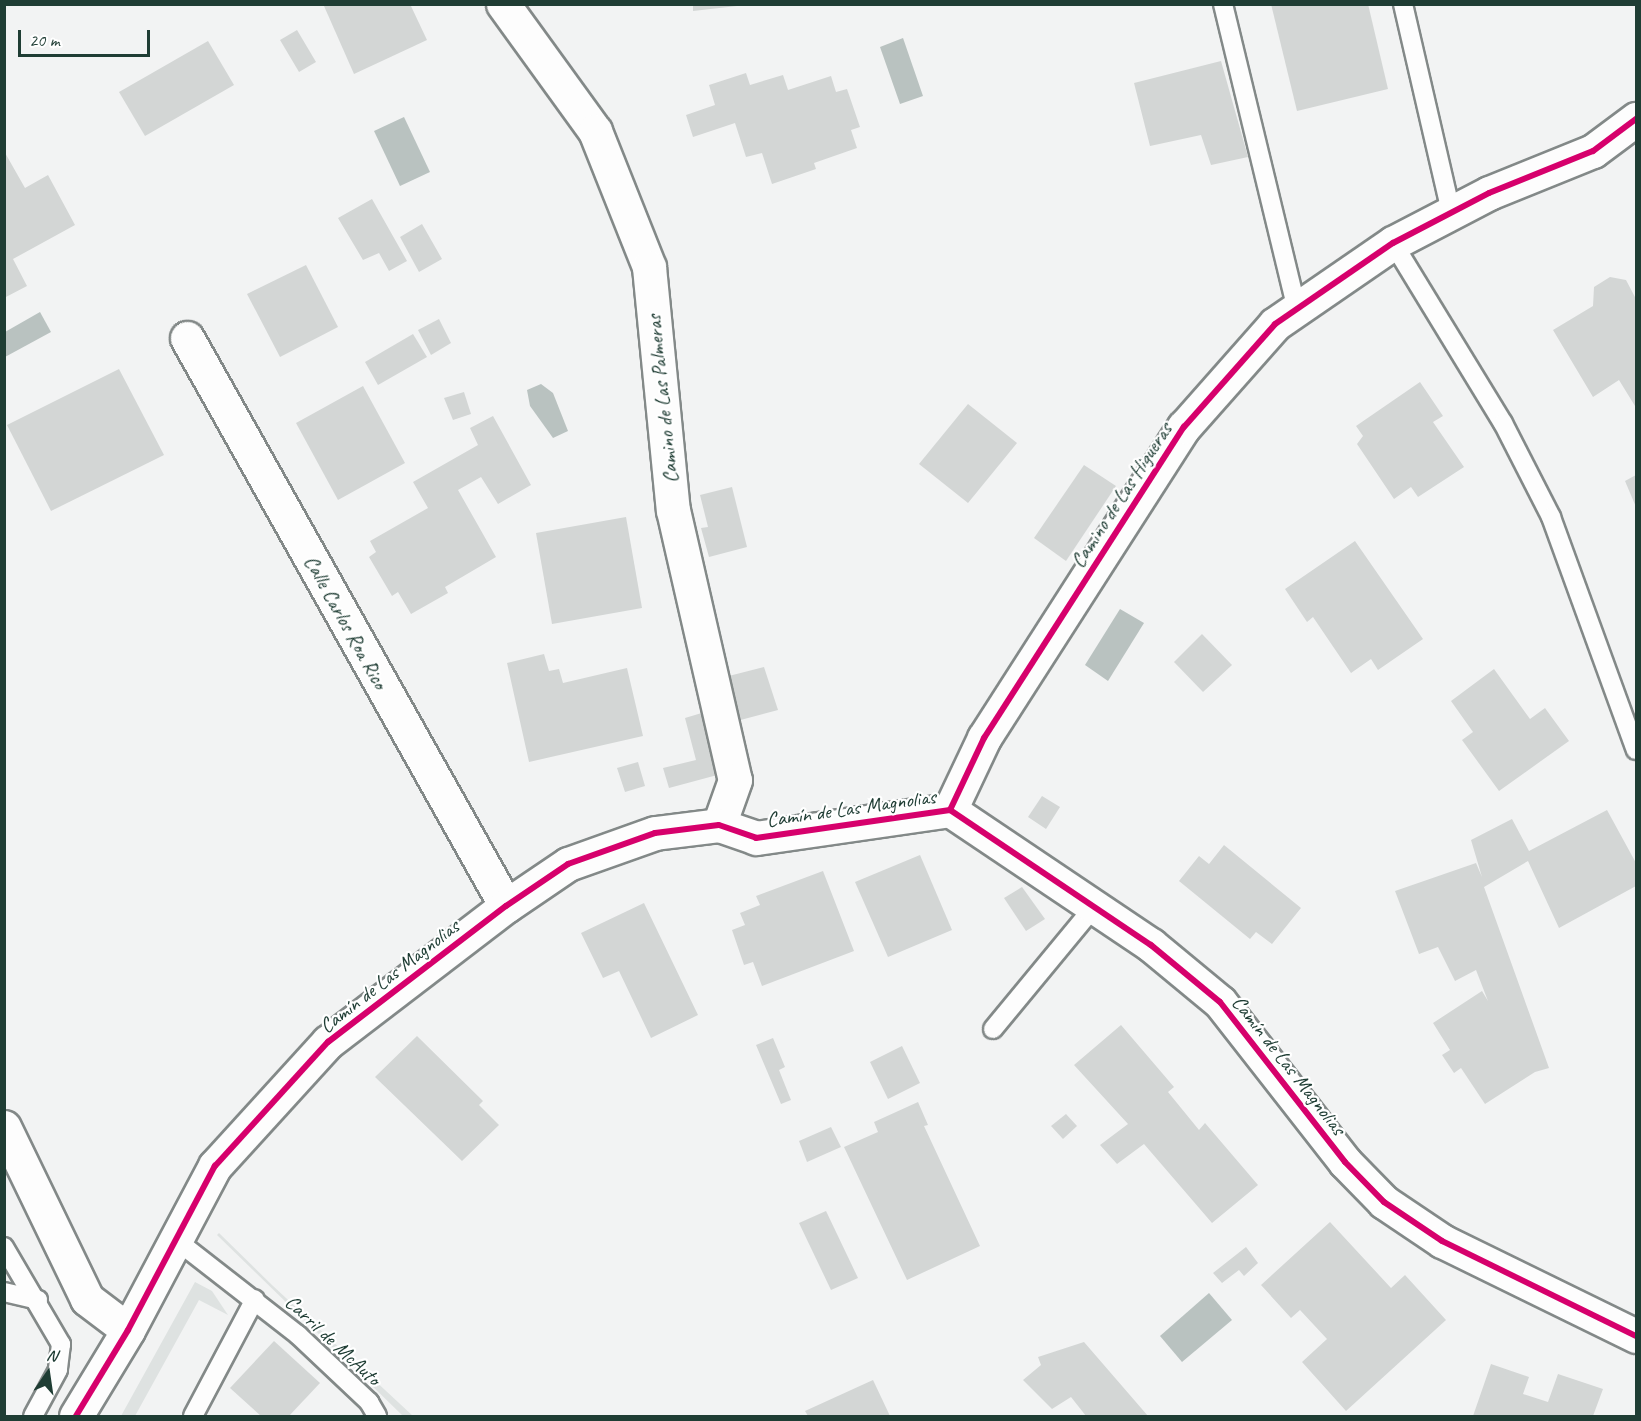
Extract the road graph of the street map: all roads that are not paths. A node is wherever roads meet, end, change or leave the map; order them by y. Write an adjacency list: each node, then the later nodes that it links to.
1 (503, 4): 11 (street, Camino de Las Palmeras)
2 (1223, 4): 7 (lane)
3 (1403, 4): 5 (lane)
4 (1636, 120): 5 (street, Camino de Las Higueras)
5 (1451, 212): 6 (street, Camino de Las Higueras)
6 (1393, 243): 7 (street, Camino de Las Higueras); 9 (lane)
7 (1296, 309): 10 (street, Camino de Las Higueras)
8 (187, 338): 12 (street, Calle Carlos Roa Rico)
9 (1636, 750)
10 (950, 810): 11 (street, Camín de Las Magnolias); 13 (street, Camín de Las Magnolias)
11 (719, 825): 12 (street, Camín de Las Magnolias)
12 (506, 906): 16 (street, Camín de Las Magnolias)
13 (1094, 907): 14 (lane); 22 (street, Camín de Las Magnolias)
14 (993, 1029)
15 (4, 1127): 21 (street)
16 (176, 1240): 19 (lane, Carril de McAuto); 21 (street, Camín de Las Magnolias)
17 (7, 1256): 20 (lane)
18 (4, 1292): 20 (lane)
19 (255, 1299): 25 (lane); 26 (lane, Carril de McAuto)
20 (38, 1300): 23 (lane)
21 (128, 1330): 24 (street, Camín de Las Magnolias)
22 (1636, 1336)
23 (33, 1416)
24 (76, 1416)
25 (194, 1416)
26 (377, 1416)

